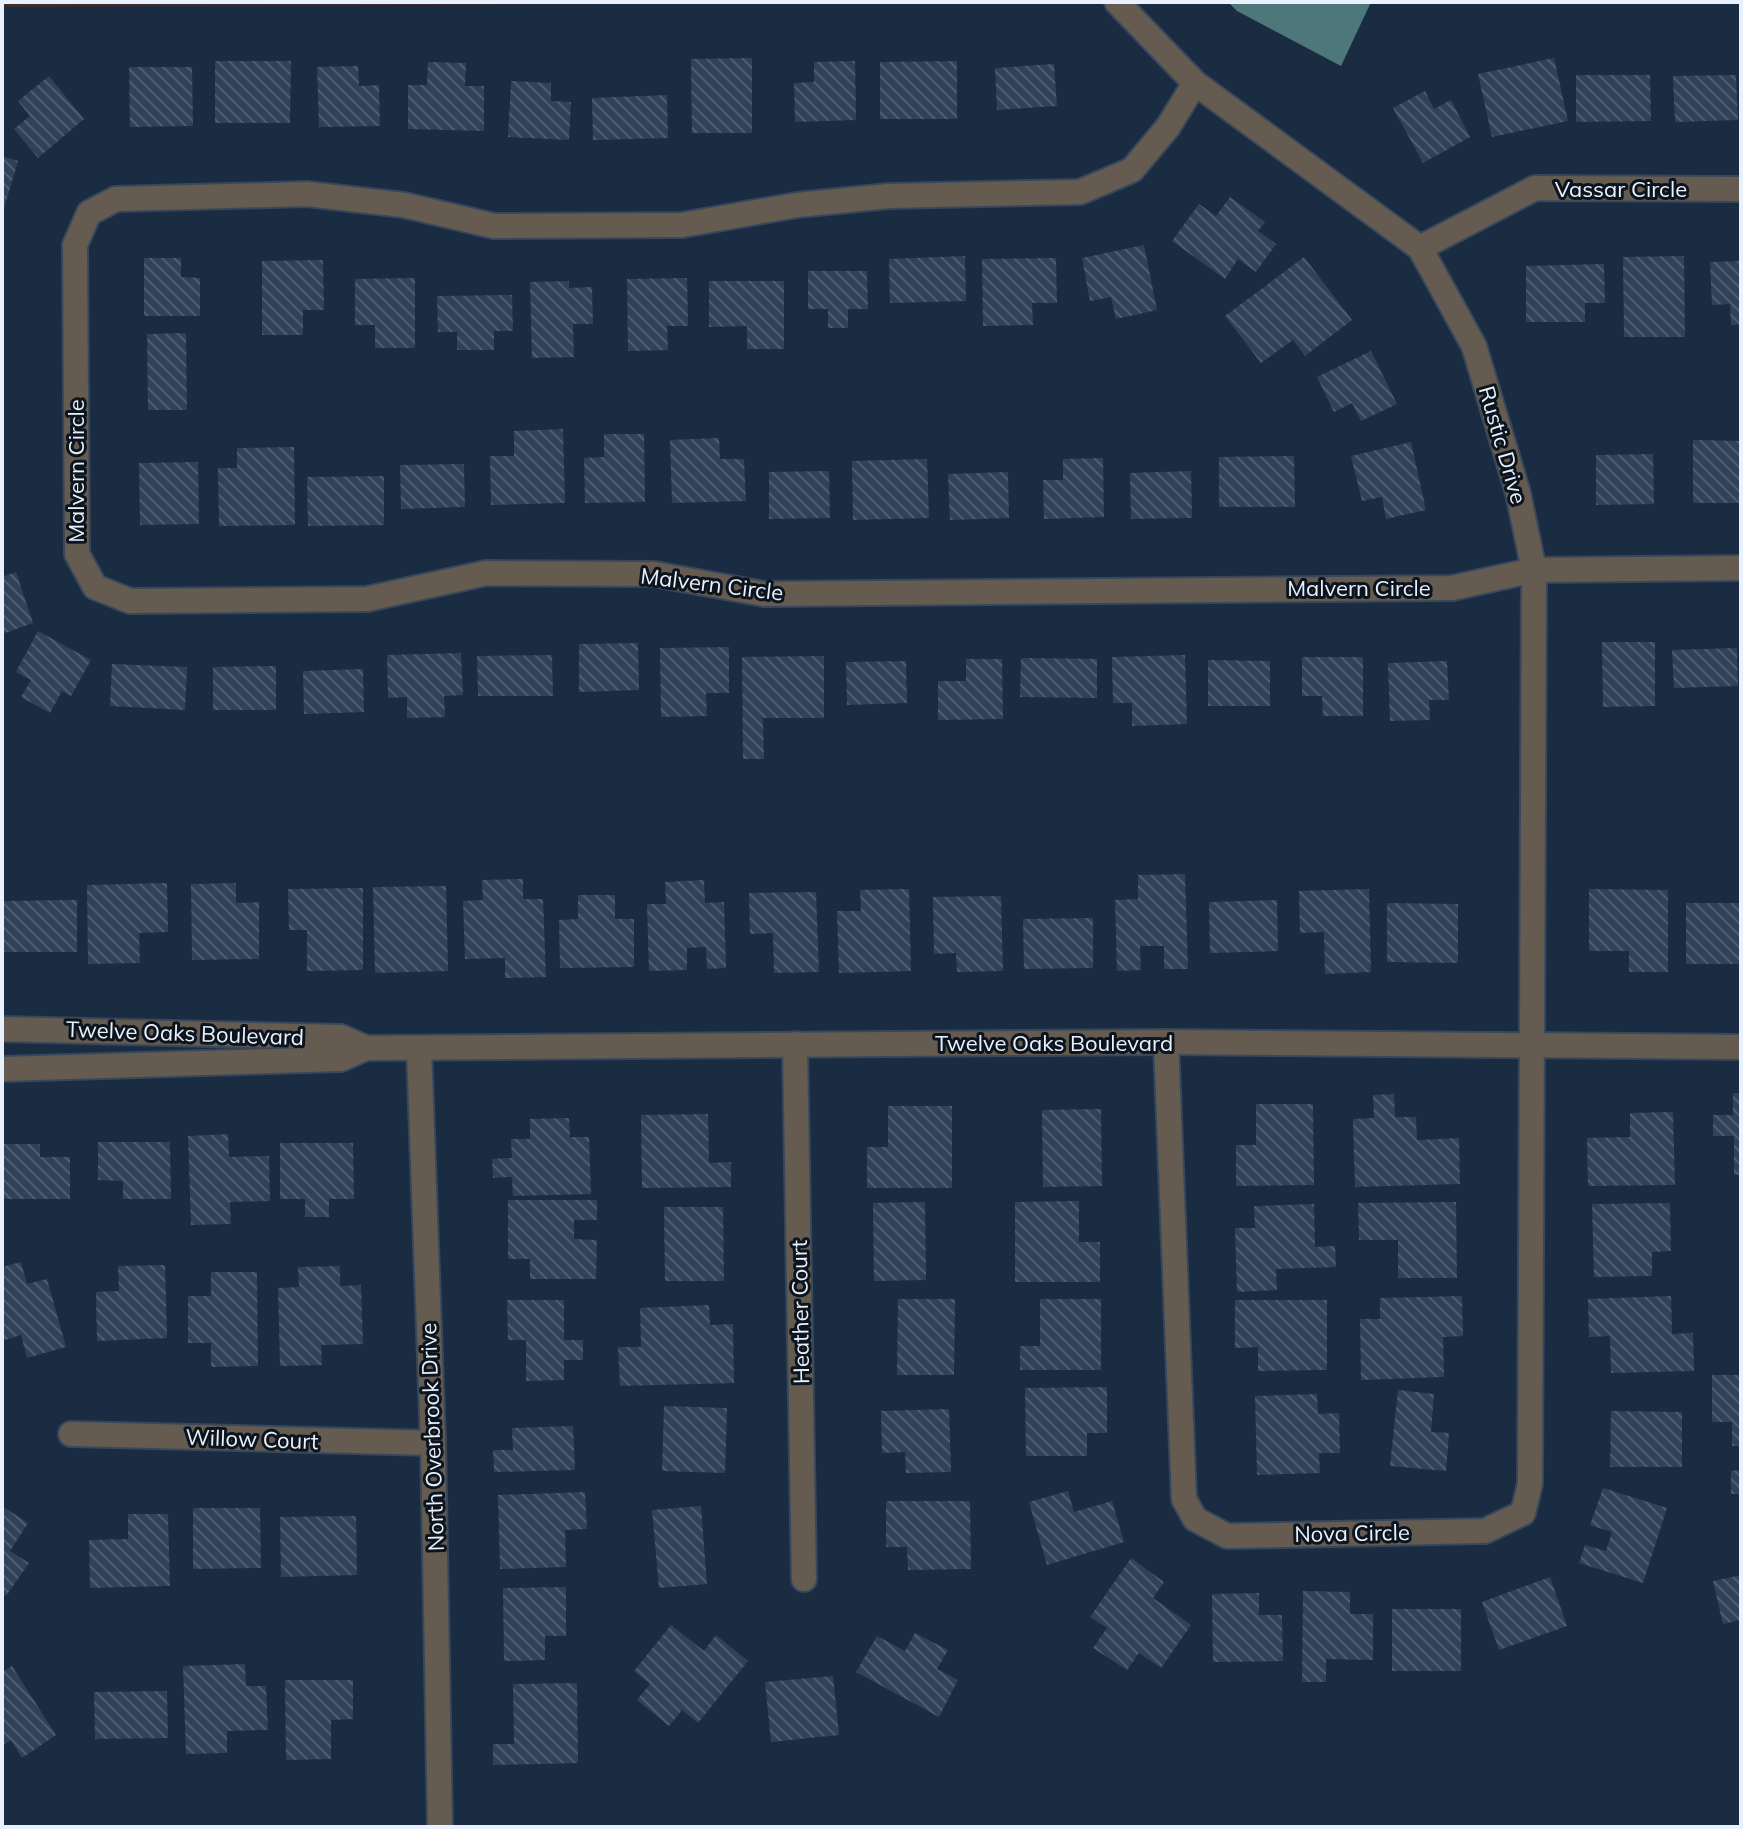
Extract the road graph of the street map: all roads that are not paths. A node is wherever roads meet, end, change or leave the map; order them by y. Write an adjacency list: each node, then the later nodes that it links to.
1 (1117, 2): 2 (street, Rustic Drive)
2 (1195, 83): 4 (street, Rustic Drive); 6 (street, Malvern Circle)
3 (1741, 189): 4 (street, Vassar Circle)
4 (1420, 248): 6 (street, Rustic Drive)
5 (1741, 568): 6 (street)
6 (1534, 570): 10 (street, Rustic Drive)
7 (11, 1029): 12 (street, Twelve Oaks Boulevard); 14 (street)
8 (1166, 1042): 9 (street, Twelve Oaks Boulevard); 10 (street, Twelve Oaks Boulevard); 10 (street, Nova Circle)
9 (795, 1044): 13 (street, Twelve Oaks Boulevard); 17 (street, Heather Court)
10 (1531, 1047): 11 (street, Twelve Oaks Boulevard)
11 (1741, 1047)
12 (366, 1048): 13 (street, Twelve Oaks Boulevard); 14 (street, Twelve Oaks Boulevard)
13 (419, 1048): 16 (street, North Overbrook Drive)
14 (11, 1068)
15 (71, 1434): 16 (street, Willow Court)
16 (433, 1443): 18 (street, North Overbrook Drive)
17 (804, 1579)
18 (440, 1827)

